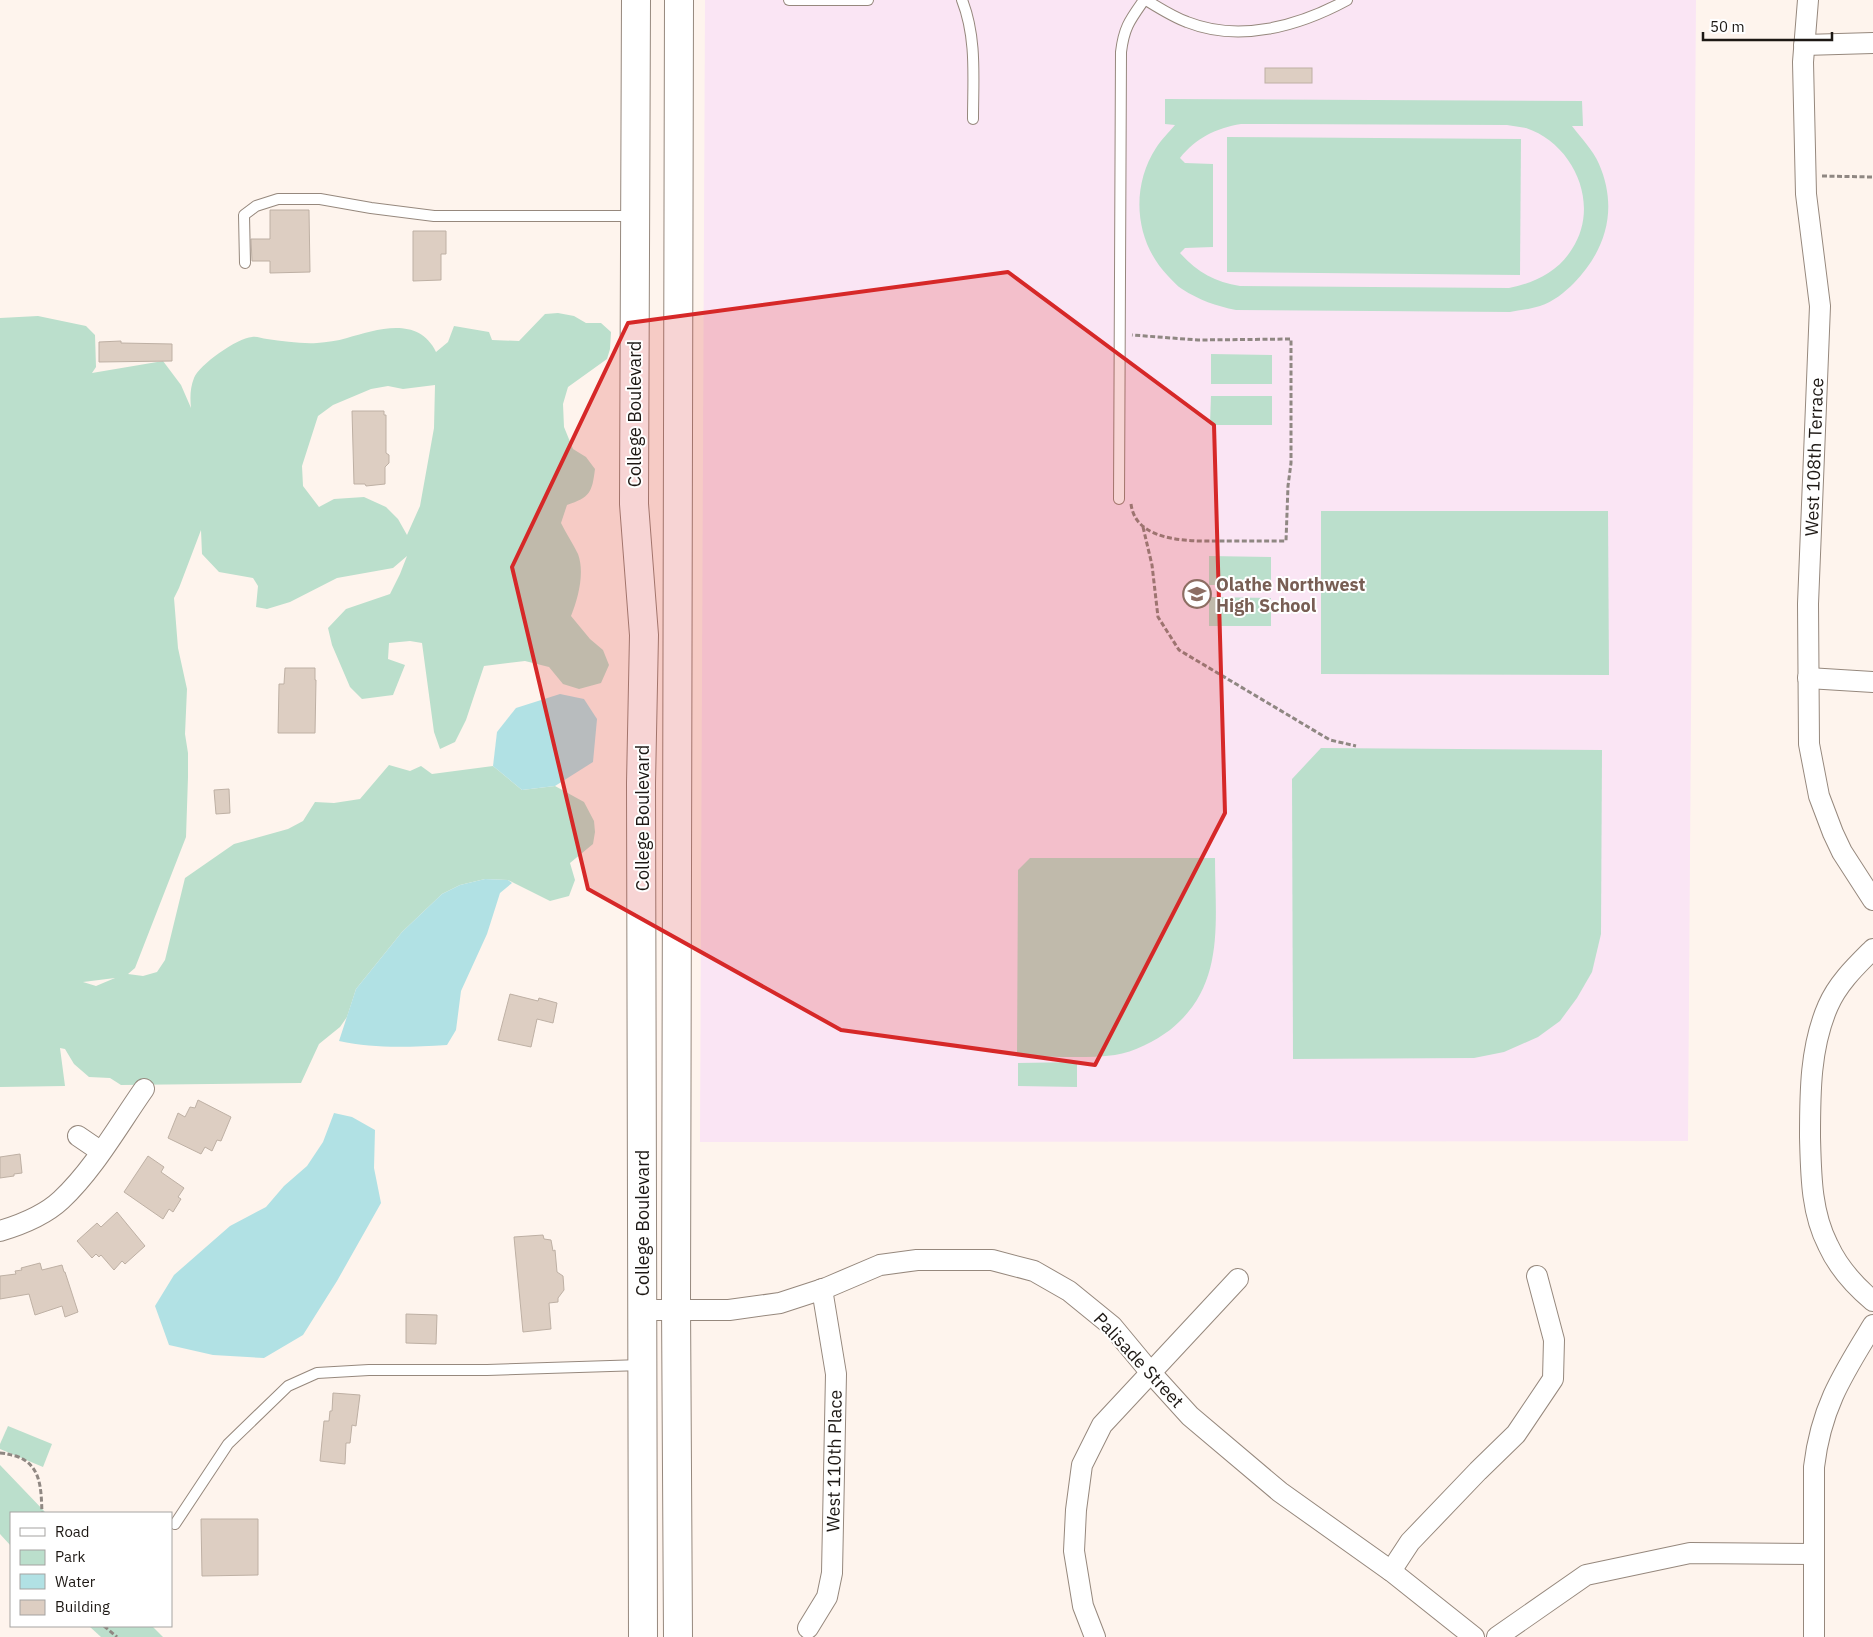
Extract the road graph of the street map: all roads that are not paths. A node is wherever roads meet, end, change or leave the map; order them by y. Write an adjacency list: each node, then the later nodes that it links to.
1 (636, 0): 12 (main road, College Boulevard)
2 (679, 0): 27 (main road, College Boulevard)
3 (789, 0): 4 (lane)
4 (868, 0)
5 (962, 0): 11 (lane)
6 (1145, 0): 7 (lane); 14 (lane)
7 (1347, 0)
8 (1808, 0): 10 (street, West 108th Terrace)
9 (1873, 43): 10 (street)
10 (1804, 45): 15 (street, West 108th Terrace)
11 (974, 119)
12 (635, 216): 13 (lane); 28 (main road, College Boulevard)
13 (245, 263)
14 (1119, 499)
15 (1808, 678): 16 (street); 17 (street, West 108th Terrace)
16 (1873, 682)
17 (1873, 900)
18 (1873, 949): 26 (street)
19 (144, 1090): 21 (street)
20 (78, 1136): 21 (street)
21 (100, 1152): 22 (street)
22 (0, 1231)
23 (1537, 1276): 34 (street)
24 (1238, 1279): 31 (street)
25 (822, 1289): 27 (street, Palisade Street); 31 (street, Palisade Street); 35 (street, West 110th Place)
26 (1873, 1302)
27 (676, 1309): 28 (street, Palisade Street); 37 (main road, College Boulevard)
28 (643, 1310): 30 (main road, College Boulevard)
29 (1873, 1325): 33 (street)
30 (643, 1365): 32 (lane); 36 (main road, College Boulevard)
31 (1151, 1372): 34 (street, Palisade Street); 38 (street)
32 (175, 1524)
33 (1813, 1554): 40 (street); 41 (street)
34 (1392, 1570): 39 (street, Palisade Street)
35 (808, 1628)
36 (643, 1637)
37 (678, 1637)
38 (1095, 1637)
39 (1474, 1637)
40 (1497, 1637)
41 (1814, 1637)

